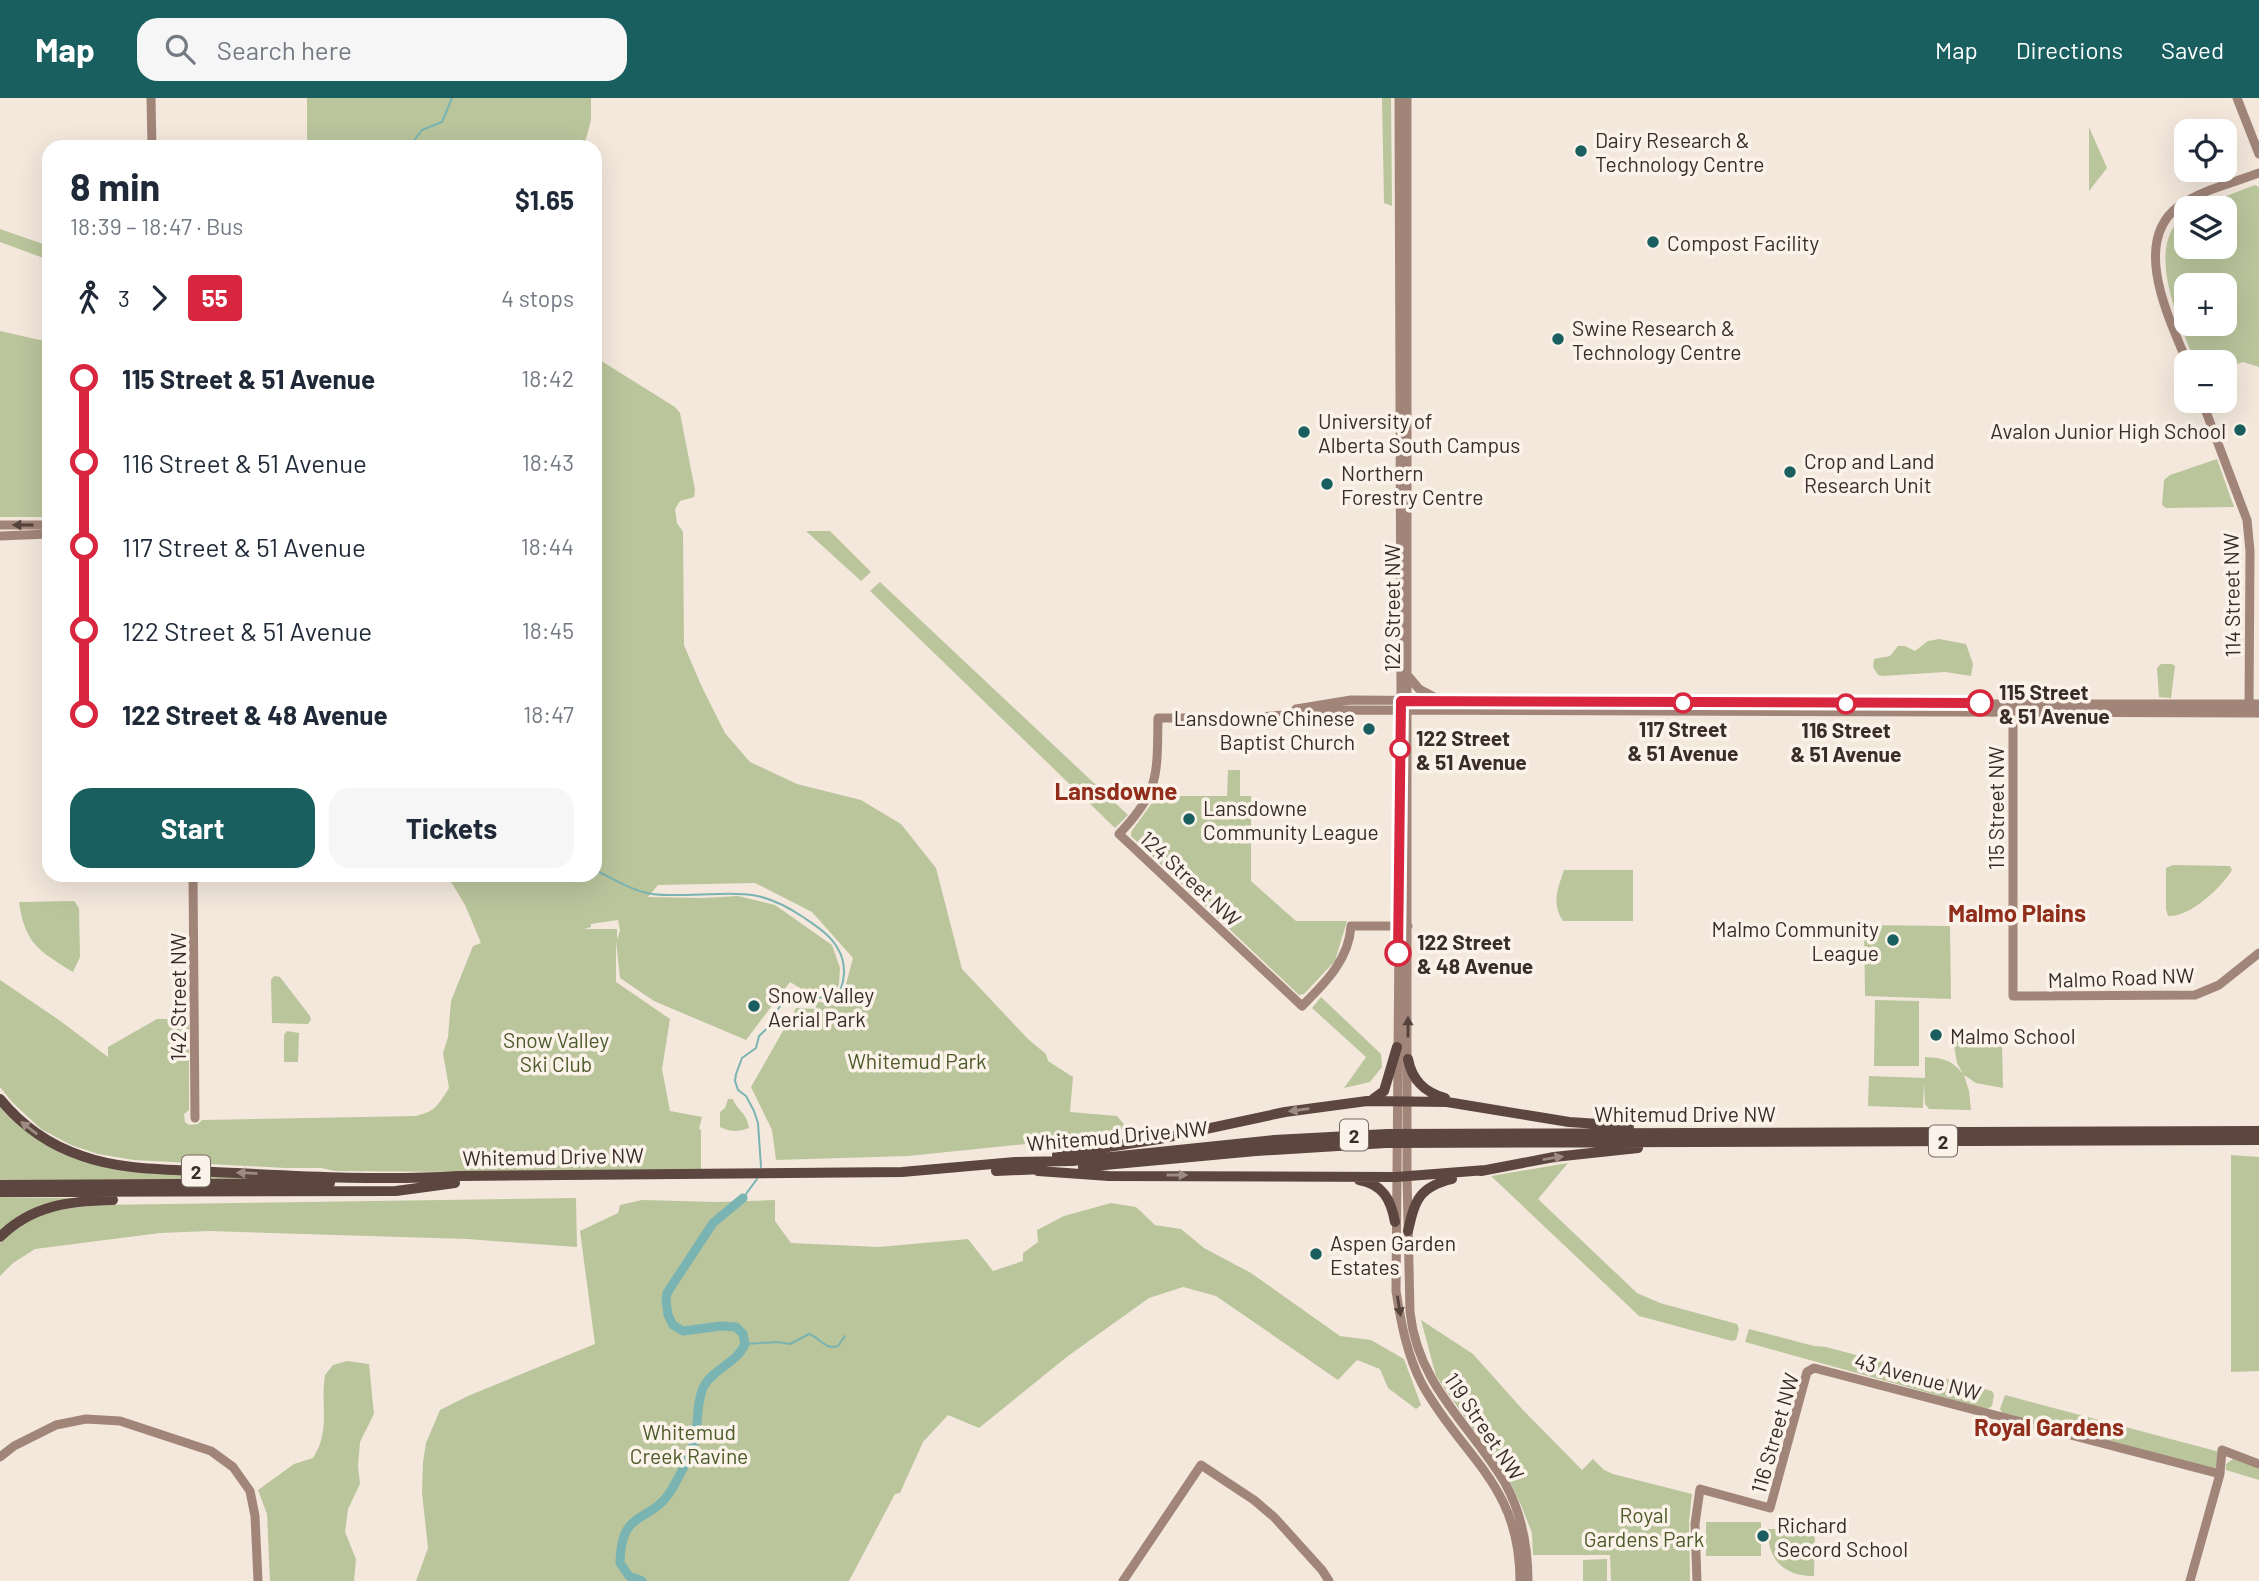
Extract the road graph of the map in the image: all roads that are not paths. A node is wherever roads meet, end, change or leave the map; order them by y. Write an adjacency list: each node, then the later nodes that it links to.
1 (151, 98): 5 (main road)
2 (1399, 98): 17 (main road, 122 Street NW)
3 (1407, 98): 14 (main road, 122 Street NW)
4 (2237, 98): 6 (main road)
5 (152, 140)
6 (2259, 154)
7 (2259, 173): 8 (main road)
8 (2182, 350)
9 (2207, 413): 19 (main road, 114 Street NW)
10 (0, 525): 11 (main road, one-way to 10)
11 (42, 525)
12 (42, 534): 13 (main road)
13 (0, 537)
14 (1408, 677): 15 (main road); 17 (main road, 122 Street NW)
15 (1444, 701): 16 (main road); 17 (main road)
16 (1465, 701): 17 (main road); 18 (main road)
17 (1404, 705): 20 (main road); 21 (main road); 21 (main road); 22 (main road, 122 Street NW); 24 (main road, 122 Street NW)
18 (2013, 707): 19 (main road); 20 (main road); 26 (main road, 115 Street NW)
19 (2254, 708)
20 (1431, 710): 22 (main road)
21 (1277, 715): 24 (main road, 124 Street NW)
22 (1408, 732): 24 (main road, 122 Street NW)
23 (193, 882): 34 (main road, 142 Street NW)
24 (1404, 926): 27 (main road, 122 Street NW); 28 (main road, 122 Street NW, one-way to 24)
25 (2259, 953): 26 (main road, Malmo Road NW)
26 (2013, 996)
27 (1397, 1047): 30 (main road, 122 Street NW); 31 (highway)
28 (1408, 1059): 30 (main road, 122 Street NW); 32 (highway)
29 (0, 1099): 44 (highway, Whitemud Drive NW / 2, one-way to 29)
30 (1402, 1100): 31 (highway); 32 (highway); 33 (main road, 122 Street NW); 38 (main road, 122 Street NW)
31 (1367, 1101): 39 (highway, one-way to 39)
32 (1461, 1104): 36 (highway)
33 (1396, 1114): 42 (main road, 119 Street NW)
34 (195, 1118)
35 (2259, 1131): 36 (highway, Whitemud Drive NW / 2)
36 (1695, 1137): 37 (highway, Whitemud Drive NW / 2); 39 (highway, Whitemud Drive NW / 2); 40 (highway, one-way to 36)
37 (2259, 1140)
38 (1408, 1160): 42 (main road, 119 Street NW)
39 (1012, 1166): 41 (highway, one-way to 41); 43 (highway, Whitemud Drive NW / 2)
40 (1486, 1170): 42 (highway); 49 (highway)
41 (1314, 1176): 42 (highway); 48 (highway)
42 (1402, 1176): 48 (main road, 119 Street NW); 49 (main road, 119 Street NW)
43 (640, 1177): 44 (highway, Whitemud Drive NW / 2); 47 (highway, Whitemud Drive NW / 2)
44 (414, 1179): 45 (highway)
45 (0, 1185)
46 (0, 1192): 47 (highway, Whitemud Drive NW / 2)
47 (274, 1192): 50 (highway)
48 (1395, 1222): 51 (main road, 119 Street NW, one-way to 51)
49 (1408, 1231): 51 (main road, 119 Street NW)
50 (0, 1237)
51 (1409, 1335): 59 (main road, 119 Street NW); 60 (main road, 119 Street NW)
52 (1811, 1368): 55 (main road, 43 Avenue NW); 61 (main road, 116 Street NW)
53 (0, 1457): 56 (main road)
54 (2259, 1464): 55 (main road)
55 (2220, 1474): 62 (main road)
56 (258, 1581)
57 (1124, 1581): 58 (main road)
58 (1329, 1581)
59 (1520, 1581)
60 (1528, 1581)
61 (1697, 1581)
62 (2190, 1581)

